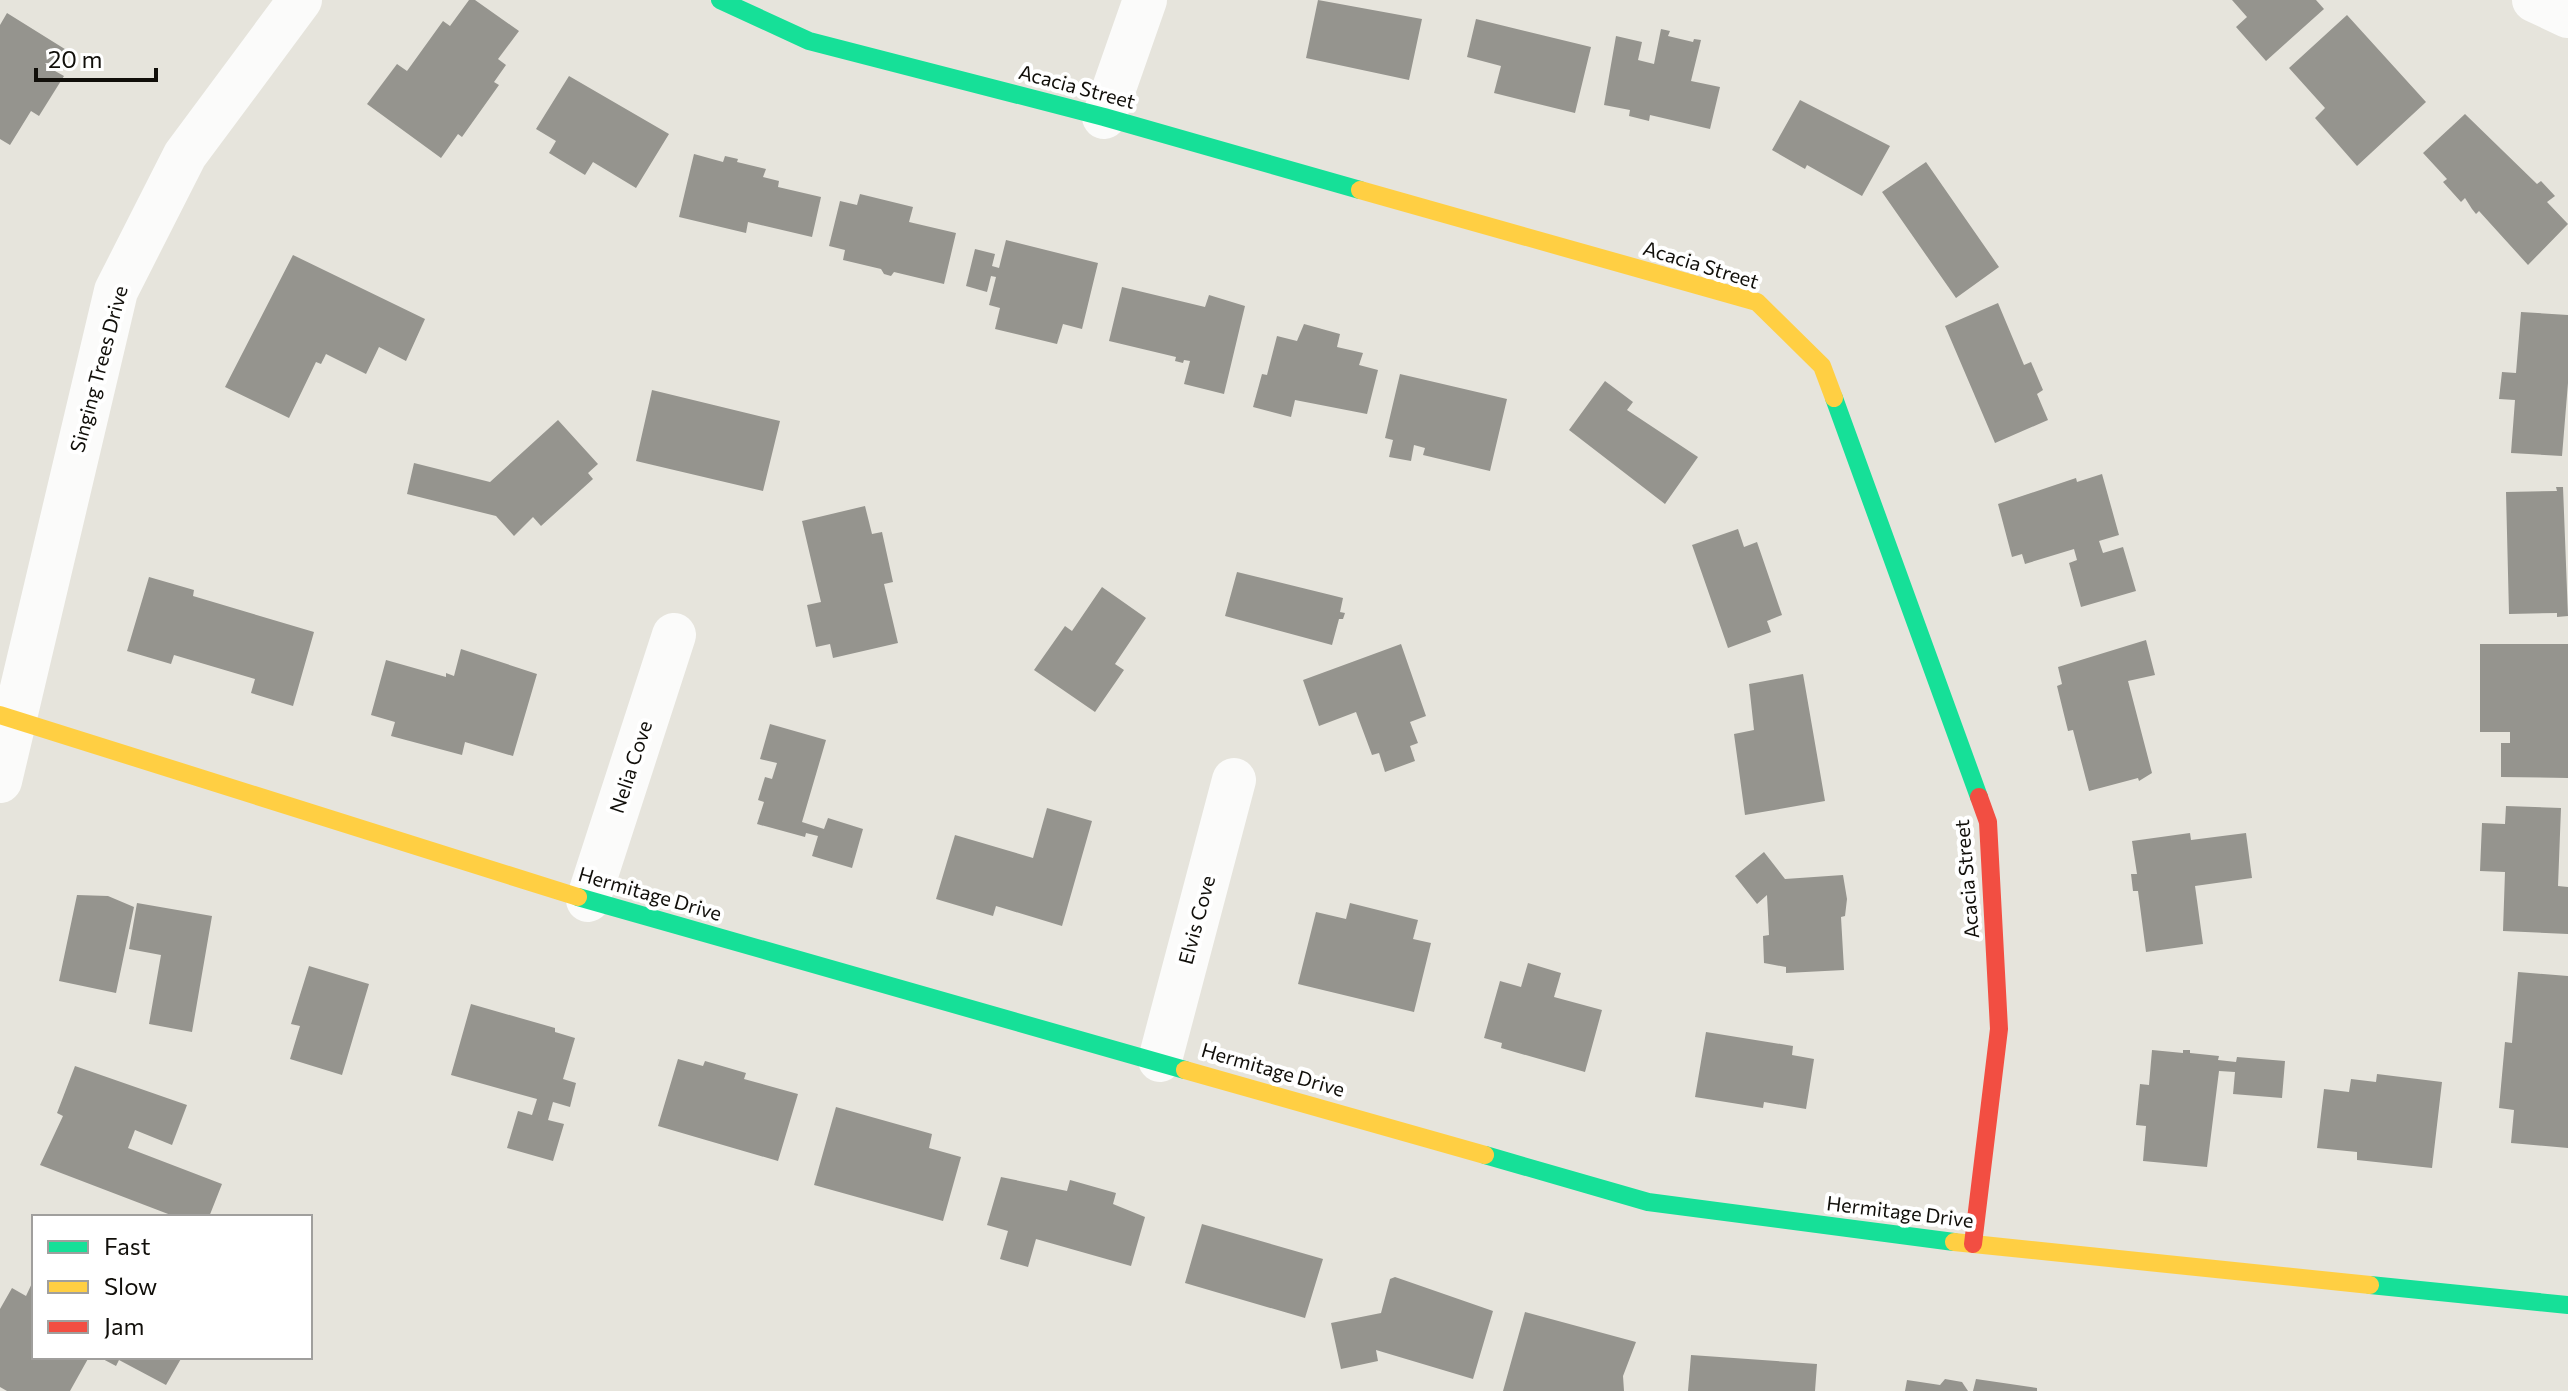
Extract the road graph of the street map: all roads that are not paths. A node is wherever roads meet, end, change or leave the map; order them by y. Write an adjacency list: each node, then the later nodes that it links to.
1 (300, 0): 8 (street, Singing Trees Drive)
2 (720, 0): 6 (street, Acacia Street)
3 (1145, 0): 6 (street)
4 (2534, 0): 5 (street)
5 (2568, 16)
6 (1104, 117): 13 (street, Acacia Street)
7 (674, 635): 11 (street, Nelia Cove)
8 (7, 717): 10 (street, Singing Trees Drive); 11 (street, Hermitage Drive)
9 (1234, 780): 12 (street, Elvis Cove)
10 (0, 781)
11 (588, 900): 12 (street, Hermitage Drive)
12 (1160, 1060): 13 (street, Hermitage Drive)
13 (1973, 1244): 14 (street, Hermitage Drive)
14 (2568, 1305)

